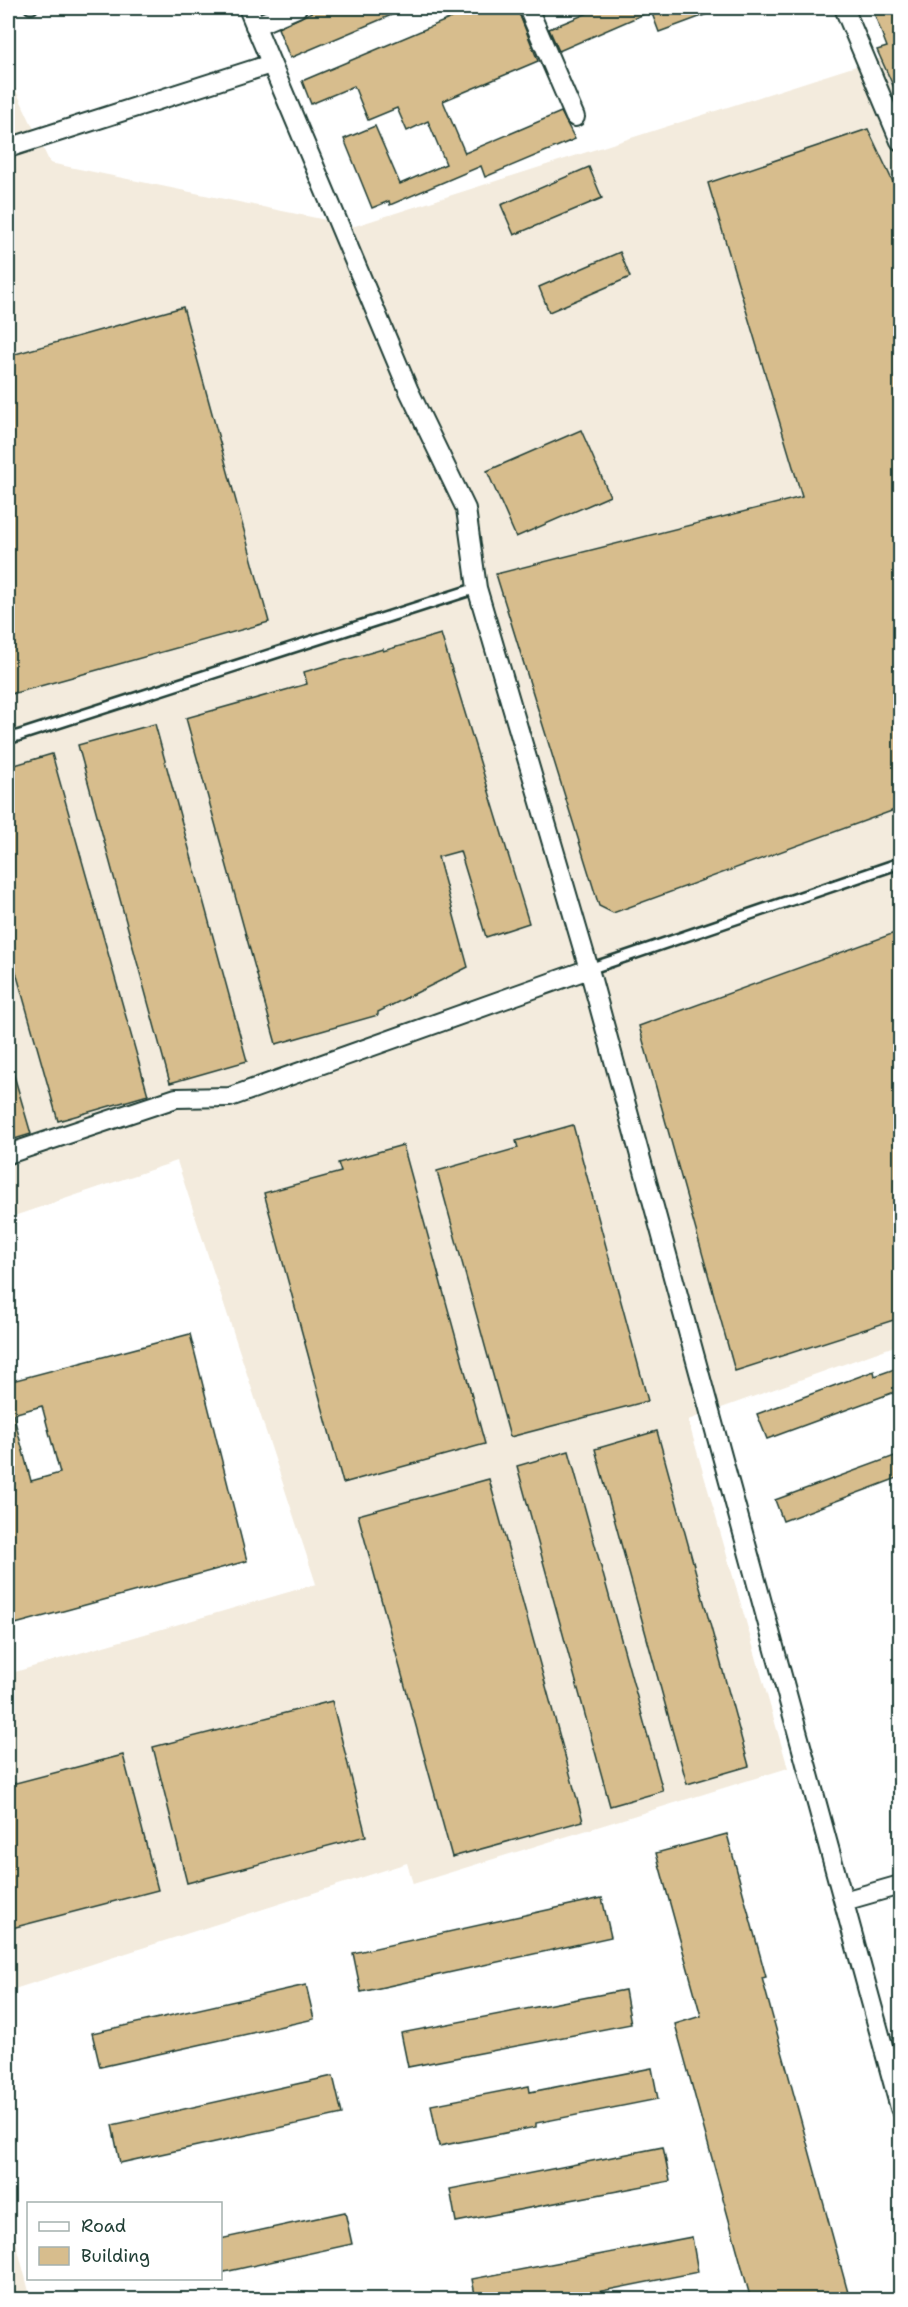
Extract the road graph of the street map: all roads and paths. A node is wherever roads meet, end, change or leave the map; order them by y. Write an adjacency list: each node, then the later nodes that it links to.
1 (248, 8): 5 (street)
2 (297, 8): 5 (street)
3 (528, 8): 7 (street)
4 (844, 8): 8 (street)
5 (255, 26): 6 (street)
6 (271, 64): 9 (street); 10 (street)
7 (575, 117)
8 (900, 141)
9 (8, 148)
10 (477, 588): 11 (lane); 13 (street)
11 (8, 738)
12 (900, 863): 13 (lane)
13 (589, 969): 14 (street); 16 (street)
14 (8, 1154)
15 (900, 1885): 16 (street)
16 (844, 1901): 17 (street)
17 (900, 2108)

